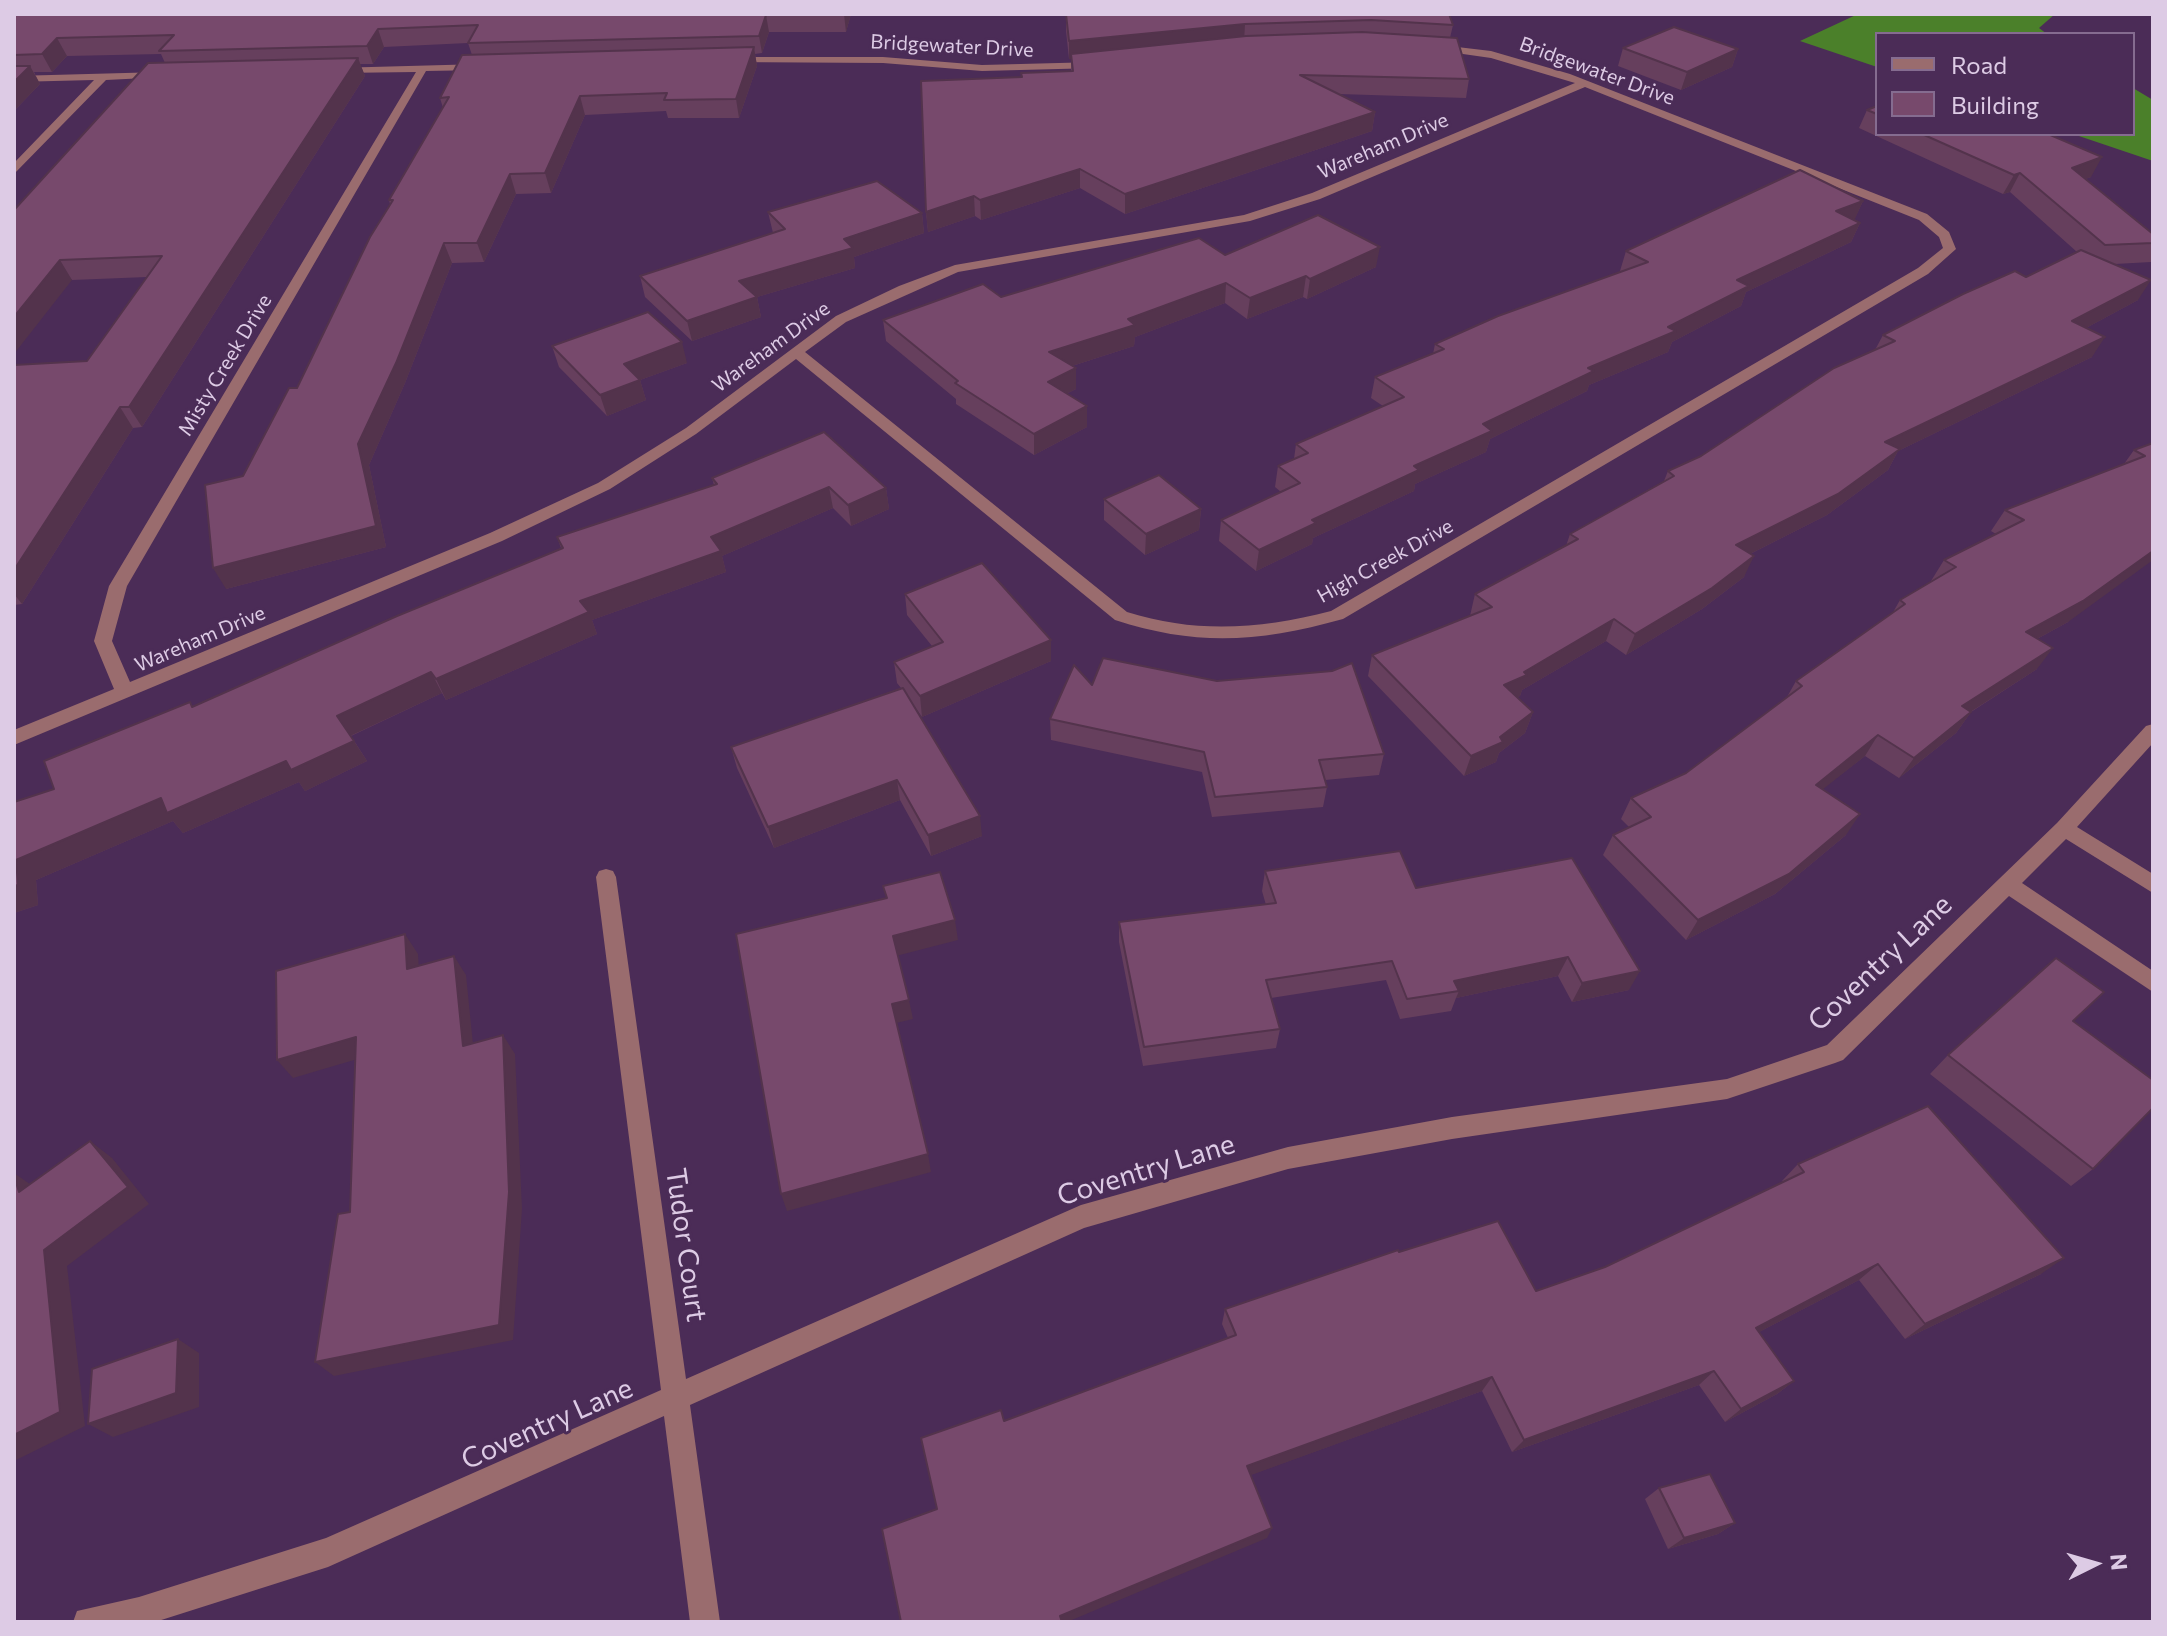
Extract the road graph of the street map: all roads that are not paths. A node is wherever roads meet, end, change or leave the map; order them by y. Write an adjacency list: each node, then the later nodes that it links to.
1 (1416, 46): 10 (street, Bridgewater Drive)
2 (722, 61): 3 (street, Bridgewater Drive)
3 (1116, 64)
4 (502, 66): 5 (street)
5 (423, 68): 6 (street); 14 (street, Misty Creek Drive)
6 (332, 71)
7 (179, 75): 8 (street)
8 (103, 77): 9 (street); 11 (street)
9 (14, 79)
10 (1585, 83): 12 (street, Bridgewater Drive); 13 (street, Wareham Drive)
11 (14, 170)
12 (1945, 235): 13 (street, High Creek Drive)
13 (795, 351): 14 (street, Wareham Drive)
14 (125, 692): 16 (street, Wareham Drive)
15 (2153, 731): 17 (street, Coventry Lane)
16 (14, 738)
17 (2064, 828): 19 (street, Coventry Lane); 20 (street)
18 (606, 877): 22 (street, Tudor Court)
19 (2007, 884): 21 (street); 22 (street, Coventry Lane)
20 (2153, 885)
21 (2153, 983)
22 (676, 1400): 23 (street, Coventry Lane); 24 (street, Tudor Court)
23 (88, 1622)
24 (705, 1622)

